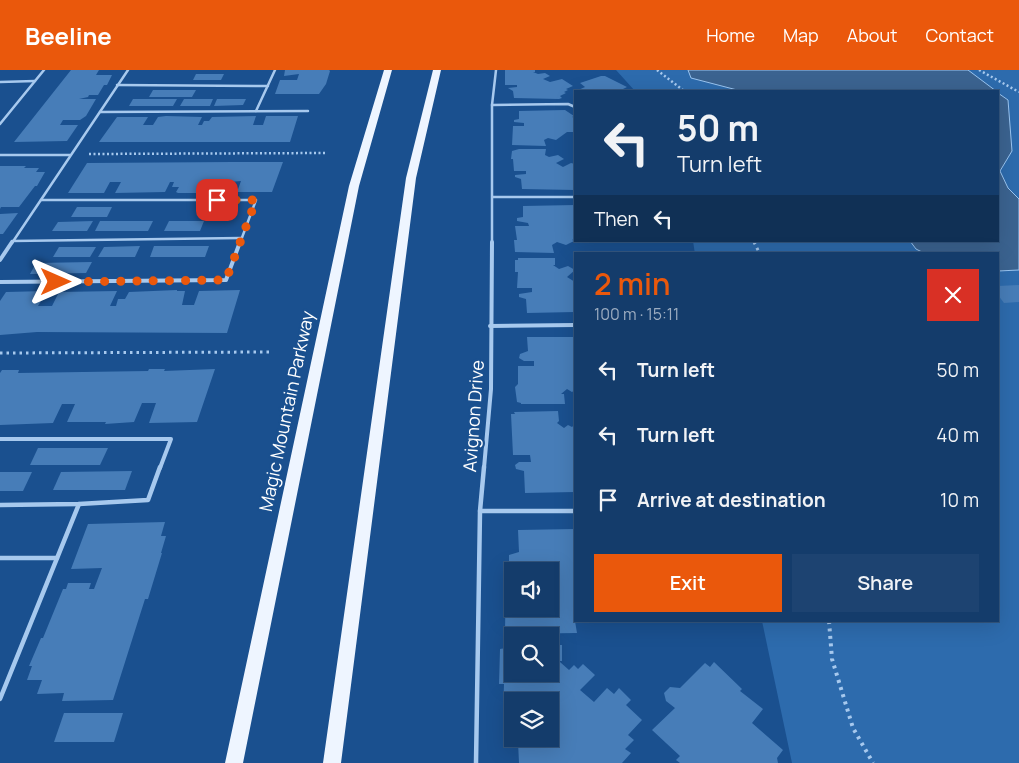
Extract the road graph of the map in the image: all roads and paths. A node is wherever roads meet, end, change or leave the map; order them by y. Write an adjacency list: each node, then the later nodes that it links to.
1 (44, 70): 9 (lane)
2 (128, 70): 11 (lane)
3 (275, 70): 12 (lane)
4 (388, 70): 44 (main road, Magic Mountain Parkway)
5 (437, 70): 45 (main road)
6 (496, 70): 15 (lane, Avignon Drive)
7 (657, 70): 13 (path)
8 (979, 70): 14 (path)
9 (35, 81): 10 (lane); 20 (lane)
10 (0, 82)
11 (117, 85): 12 (lane); 19 (lane)
12 (268, 86): 17 (lane)
13 (683, 90)
14 (1019, 92)
15 (492, 105): 16 (lane); 24 (lane, Avignon Drive)
16 (574, 107)
17 (256, 111): 18 (lane); 19 (lane)
18 (308, 111)
19 (100, 112): 22 (lane)
20 (0, 124)
21 (326, 153): 22 (path)
22 (70, 154): 23 (lane); 26 (lane)
23 (0, 155)
24 (493, 197): 25 (lane); 32 (lane, Avignon Drive)
25 (574, 197)
26 (41, 200): 27 (lane); 28 (lane)
27 (241, 238): 28 (lane); 30 (lane)
28 (12, 241): 29 (lane)
29 (0, 260)
30 (0, 282)
31 (574, 325): 32 (lane)
32 (490, 326): 38 (lane, Avignon Drive)
33 (270, 352): 34 (path)
34 (0, 353)
35 (0, 439): 37 (lane)
36 (0, 504): 37 (lane)
37 (79, 504): 41 (lane)
38 (480, 511): 39 (lane); 46 (lane, Avignon Drive)
39 (574, 511)
40 (0, 558): 41 (lane)
41 (57, 558): 43 (lane)
42 (829, 622): 47 (path)
43 (0, 698)
44 (234, 763)
45 (332, 763)
46 (476, 763)
47 (873, 763)

